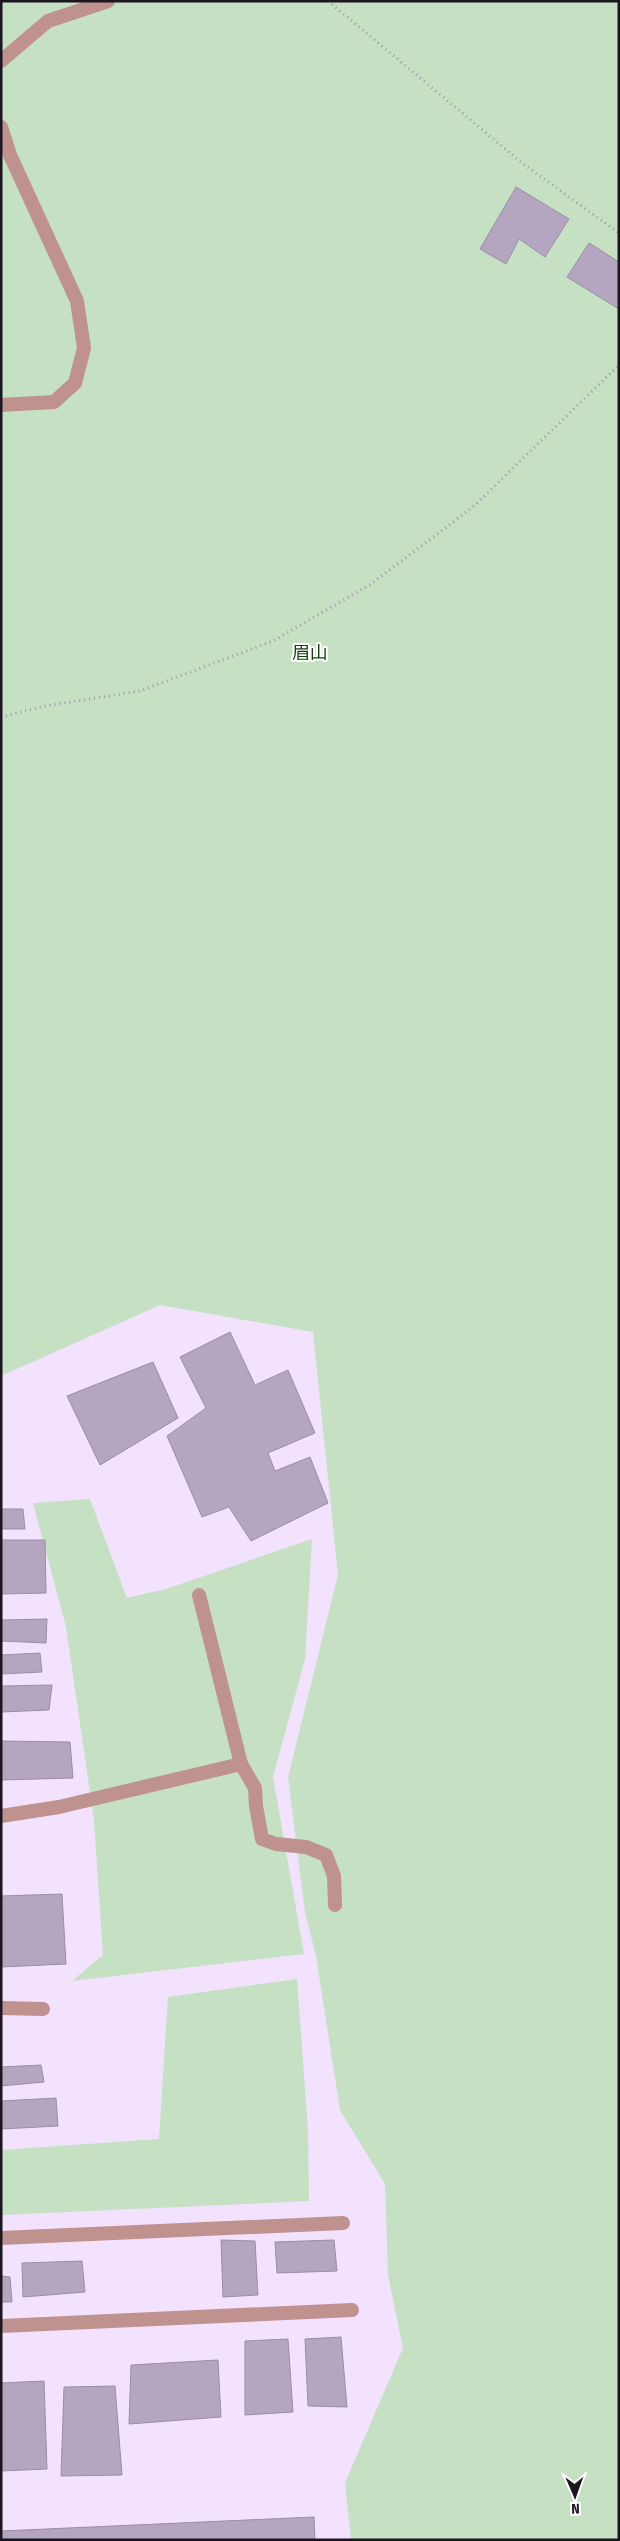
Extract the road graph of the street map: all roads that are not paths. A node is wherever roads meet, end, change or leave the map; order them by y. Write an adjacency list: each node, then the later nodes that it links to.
1 (108, 1): 2 (street)
2 (1, 61)
3 (1, 127): 4 (street)
4 (1, 405)
5 (199, 1595): 6 (street)
6 (241, 1764): 7 (street); 8 (street)
7 (1, 1816)
8 (334, 1905)
9 (1, 2008): 10 (street)
10 (43, 2009)
11 (343, 2223): 12 (street)
12 (1, 2238)
13 (352, 2310): 14 (street)
14 (1, 2326)

